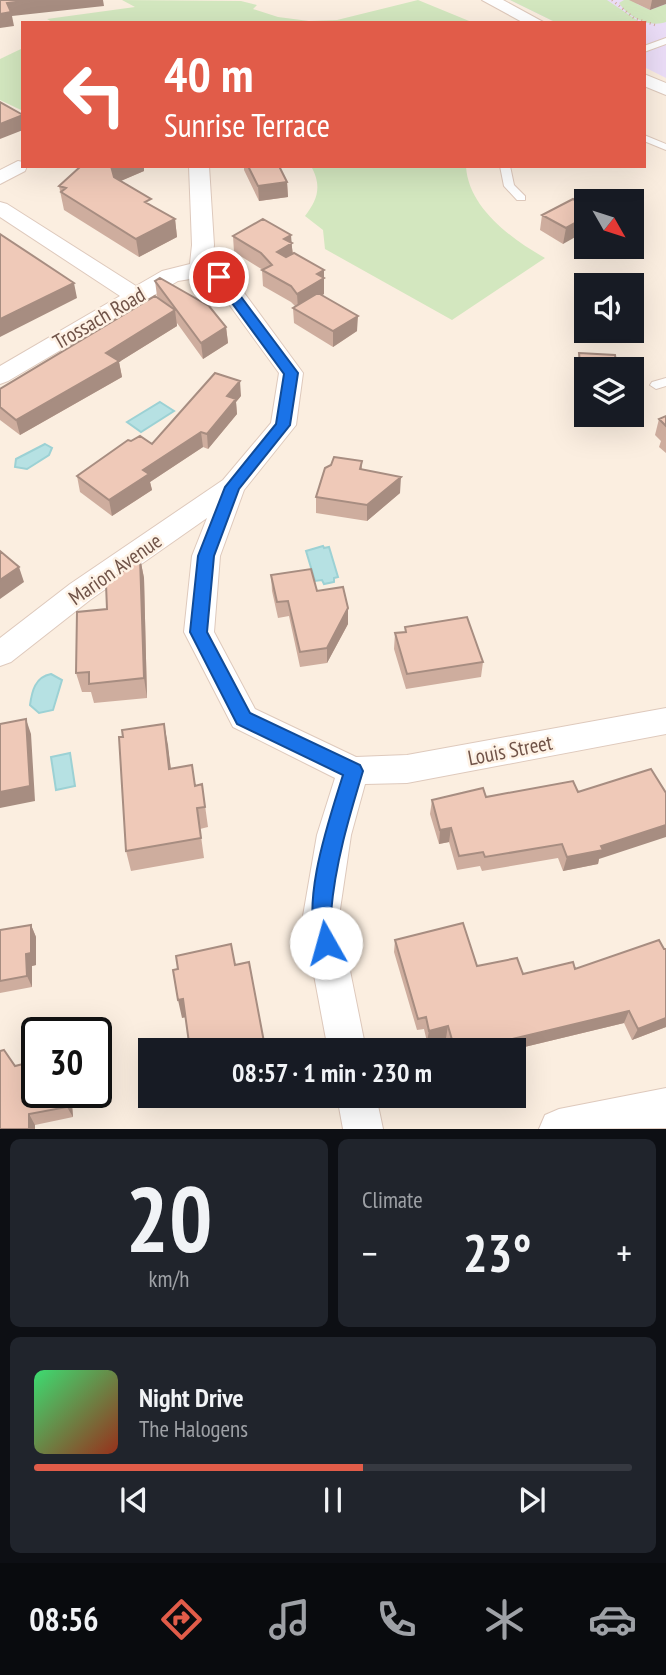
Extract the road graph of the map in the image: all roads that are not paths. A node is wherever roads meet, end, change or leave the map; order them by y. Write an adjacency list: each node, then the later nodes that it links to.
1 (489, 0): 2 (street)
2 (533, 21)
3 (666, 41): 4 (lane)
4 (646, 48)
5 (646, 80): 6 (street)
6 (666, 90)
7 (646, 139): 8 (lane)
8 (666, 147)
9 (18, 167): 12 (street)
10 (199, 168): 15 (street)
11 (505, 168): 13 (lane)
12 (0, 178)
13 (522, 198)
14 (0, 208): 16 (street)
15 (200, 269): 16 (street, Trossach Road); 18 (street)
16 (136, 296): 17 (street, Trossach Road)
17 (0, 376)
18 (232, 487): 19 (street, Marion Avenue); 21 (street)
19 (0, 654)
20 (666, 721): 21 (street, Louis Street)
21 (354, 771): 22 (street)
22 (345, 1038)
23 (359, 1108): 25 (street)
24 (666, 1108): 26 (street)
25 (363, 1129)
26 (559, 1129)

